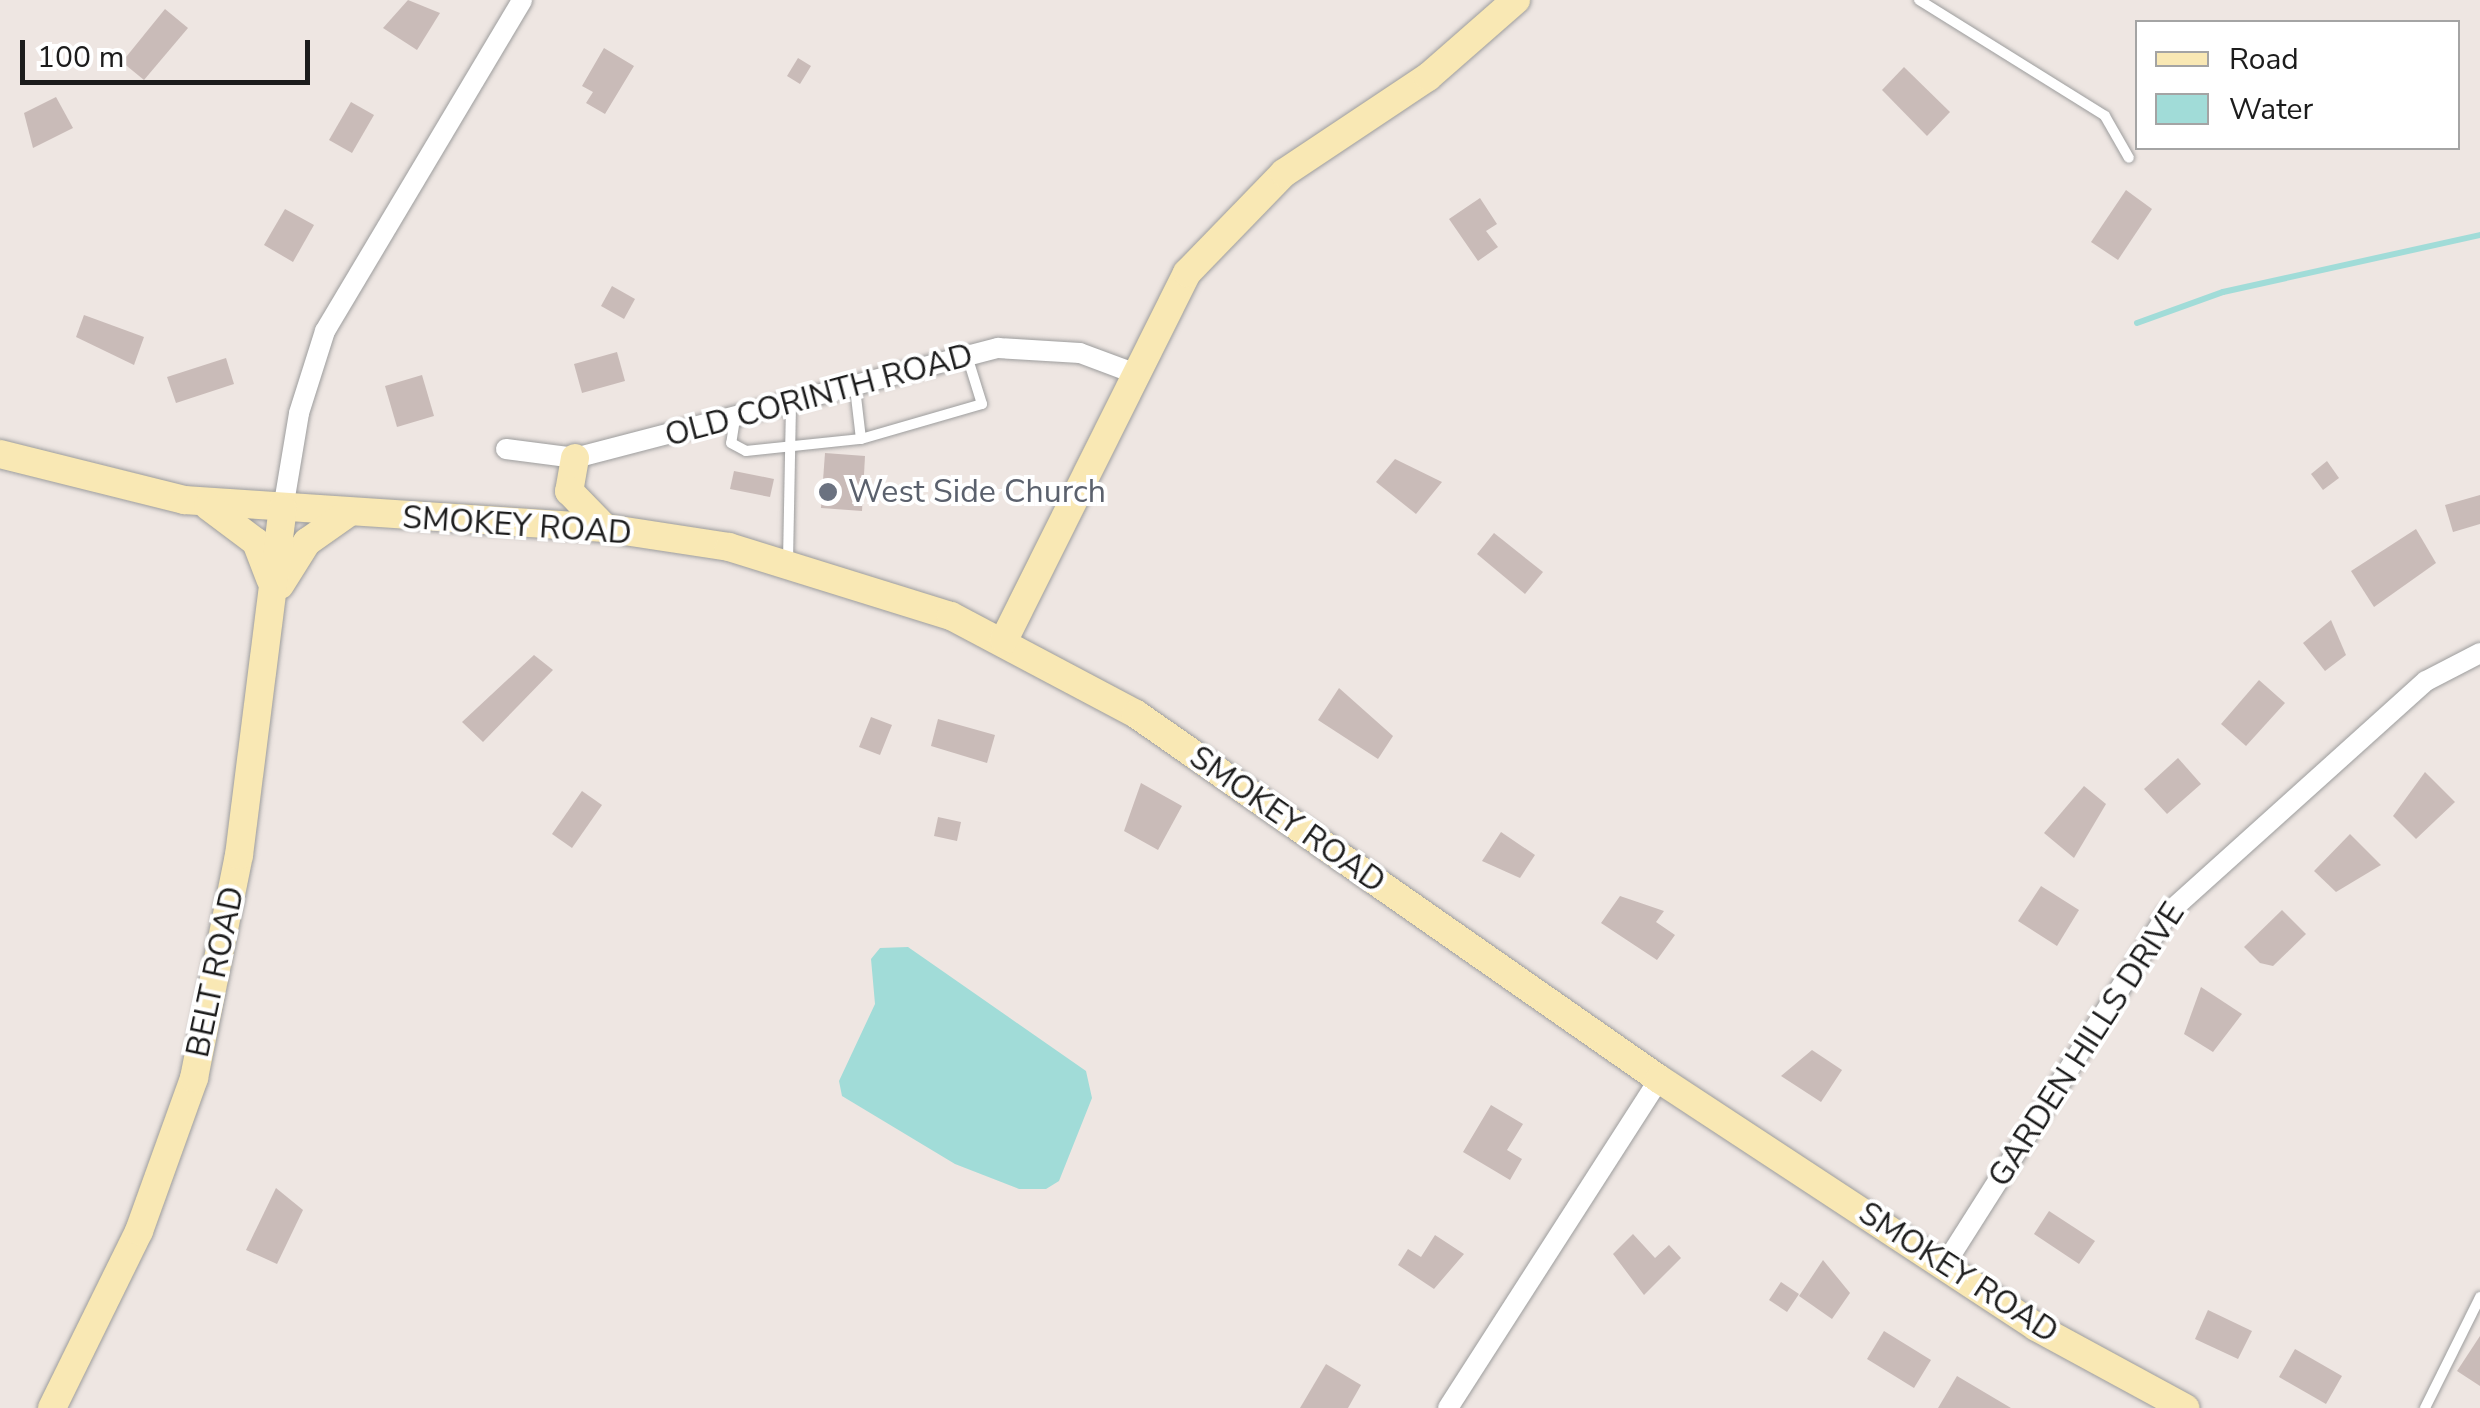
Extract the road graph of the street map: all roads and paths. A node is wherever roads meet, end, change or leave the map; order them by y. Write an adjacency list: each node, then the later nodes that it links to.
1 (522, 0): 16 (street)
2 (1516, 0): 6 (street)
3 (1919, 0): 4 (lane)
4 (2130, 158)
5 (968, 358): 6 (street, OLD CORINTH ROAD); 7 (street, OLD CORINTH ROAD); 10 (lane)
6 (1131, 372): 21 (street)
7 (855, 388): 8 (street, OLD CORINTH ROAD); 10 (lane)
8 (791, 404): 9 (street, OLD CORINTH ROAD); 11 (lane)
9 (734, 419): 11 (lane); 14 (street, OLD CORINTH ROAD)
10 (861, 439): 11 (lane)
11 (797, 446): 19 (lane)
12 (506, 448): 14 (street, OLD CORINTH ROAD)
13 (0, 454): 15 (street)
14 (575, 458): 18 (street)
15 (192, 500): 16 (street, SMOKEY ROAD); 20 (street)
16 (283, 510): 17 (street, SMOKEY ROAD); 20 (street, BELT ROAD)
17 (347, 514): 18 (street, SMOKEY ROAD); 20 (street)
18 (605, 528): 19 (street, SMOKEY ROAD)
19 (788, 562): 21 (street, SMOKEY ROAD)
20 (272, 600): 26 (street, BELT ROAD)
21 (1004, 640): 23 (street, SMOKEY ROAD)
22 (2480, 653): 24 (street, GARDEN HILLS DRIVE)
23 (1659, 1079): 24 (street, SMOKEY ROAD); 27 (street)
24 (1944, 1266): 28 (street, SMOKEY ROAD)
25 (2480, 1297): 29 (lane)
26 (52, 1408)
27 (1448, 1408)
28 (2185, 1408)
29 (2425, 1408)

